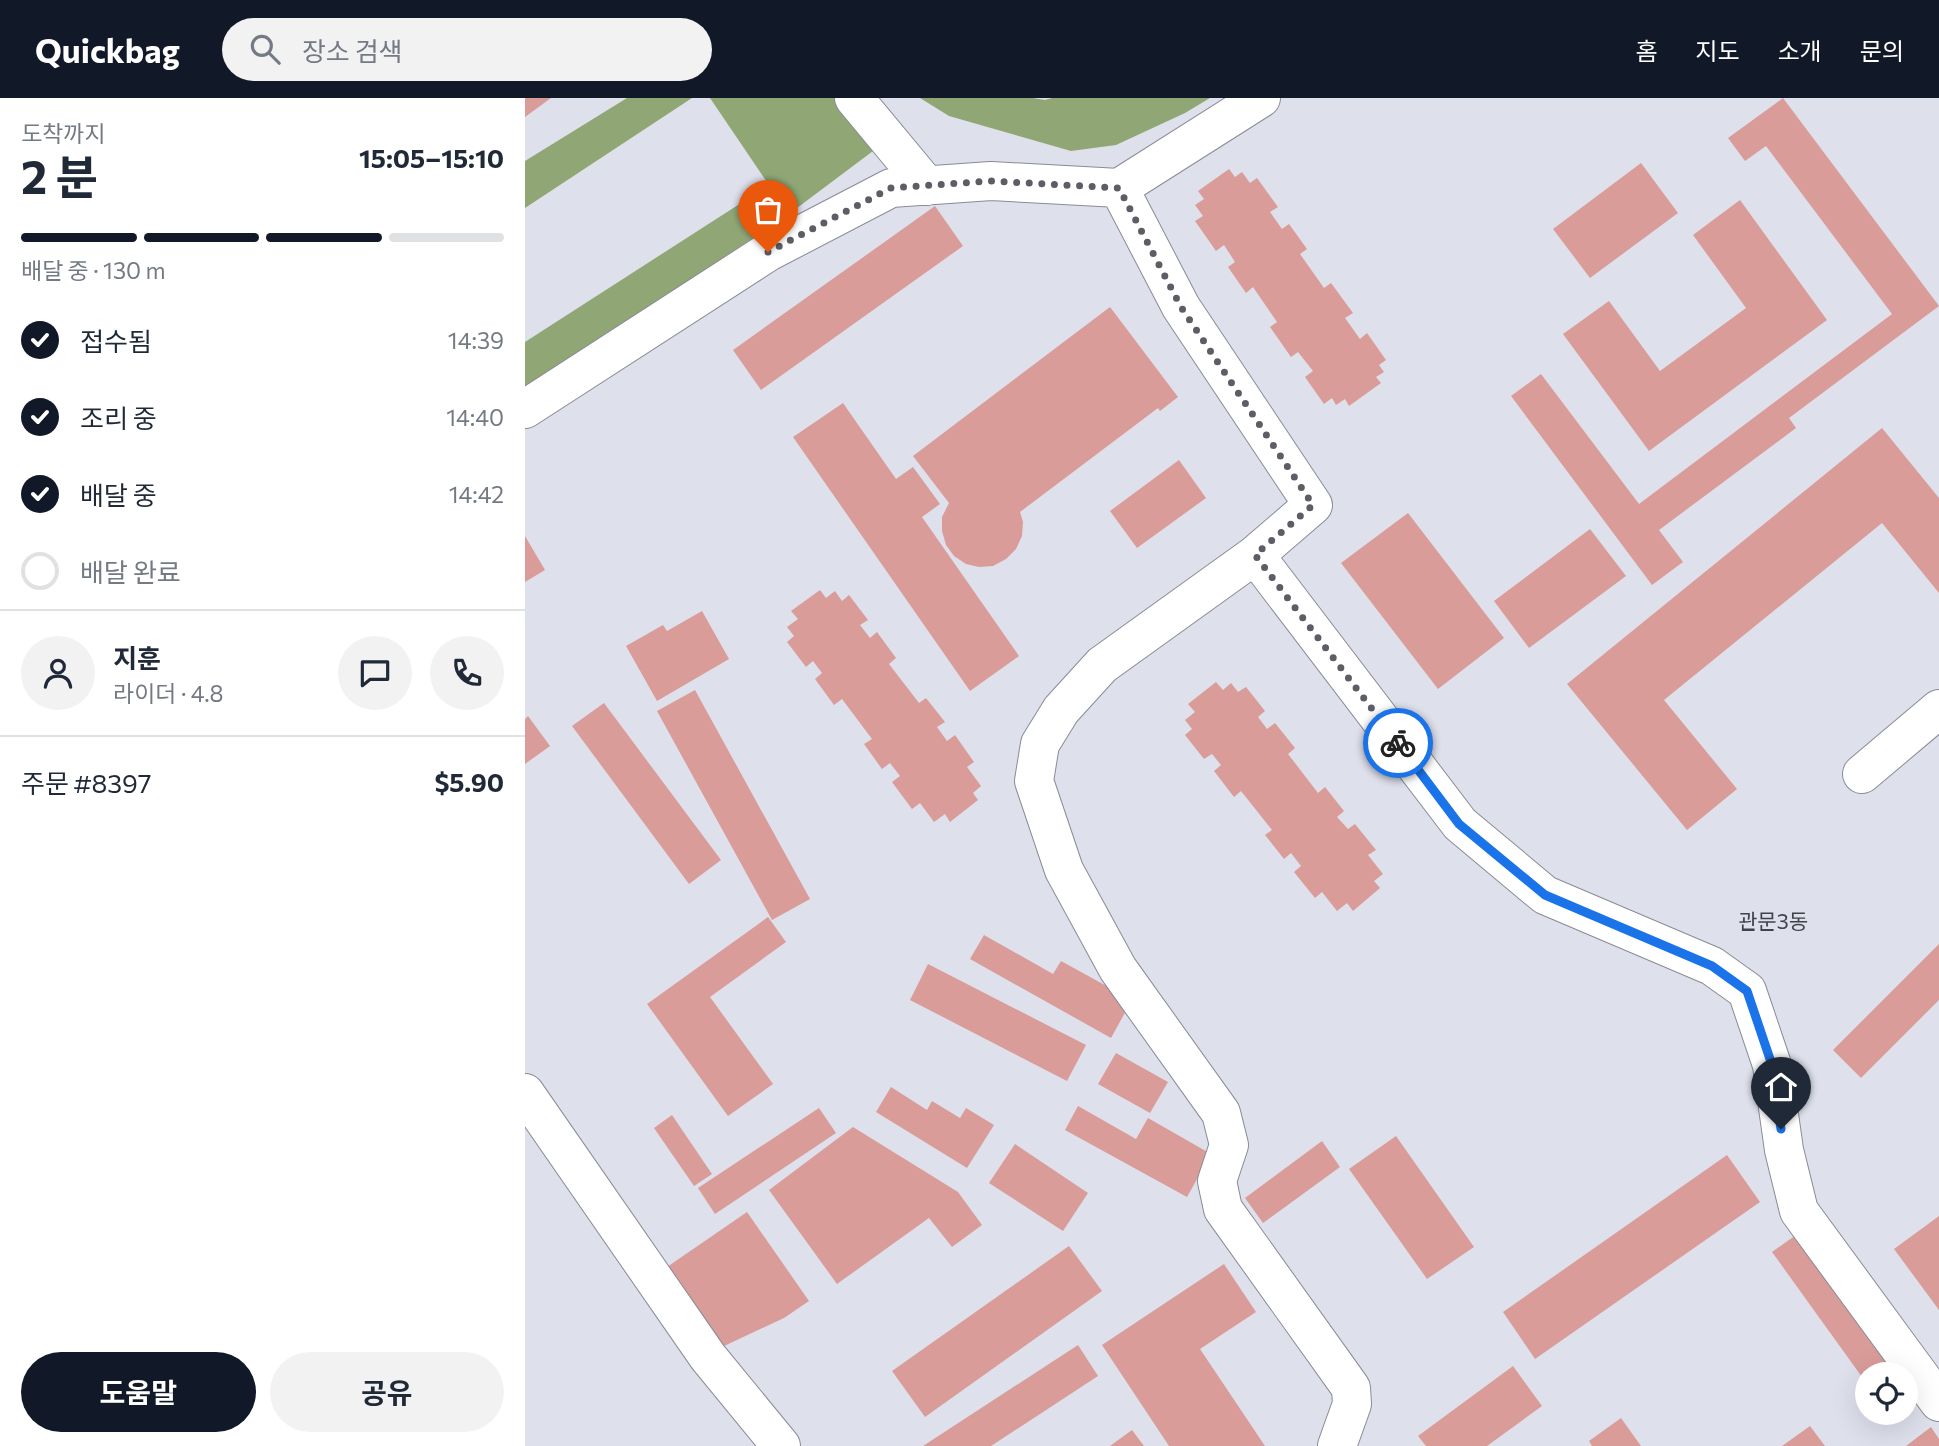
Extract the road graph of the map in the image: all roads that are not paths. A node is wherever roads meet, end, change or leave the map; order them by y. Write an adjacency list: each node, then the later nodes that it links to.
1 (854, 98): 3 (street)
2 (1261, 98): 4 (street)
3 (927, 186): 4 (street); 5 (street)
4 (1119, 188): 6 (street)
5 (525, 410)
6 (1255, 555): 10 (street); 12 (street)
7 (1939, 709): 8 (street)
8 (1862, 774)
9 (525, 1093): 11 (street)
10 (1939, 1402)
11 (781, 1446)
12 (1337, 1446)

